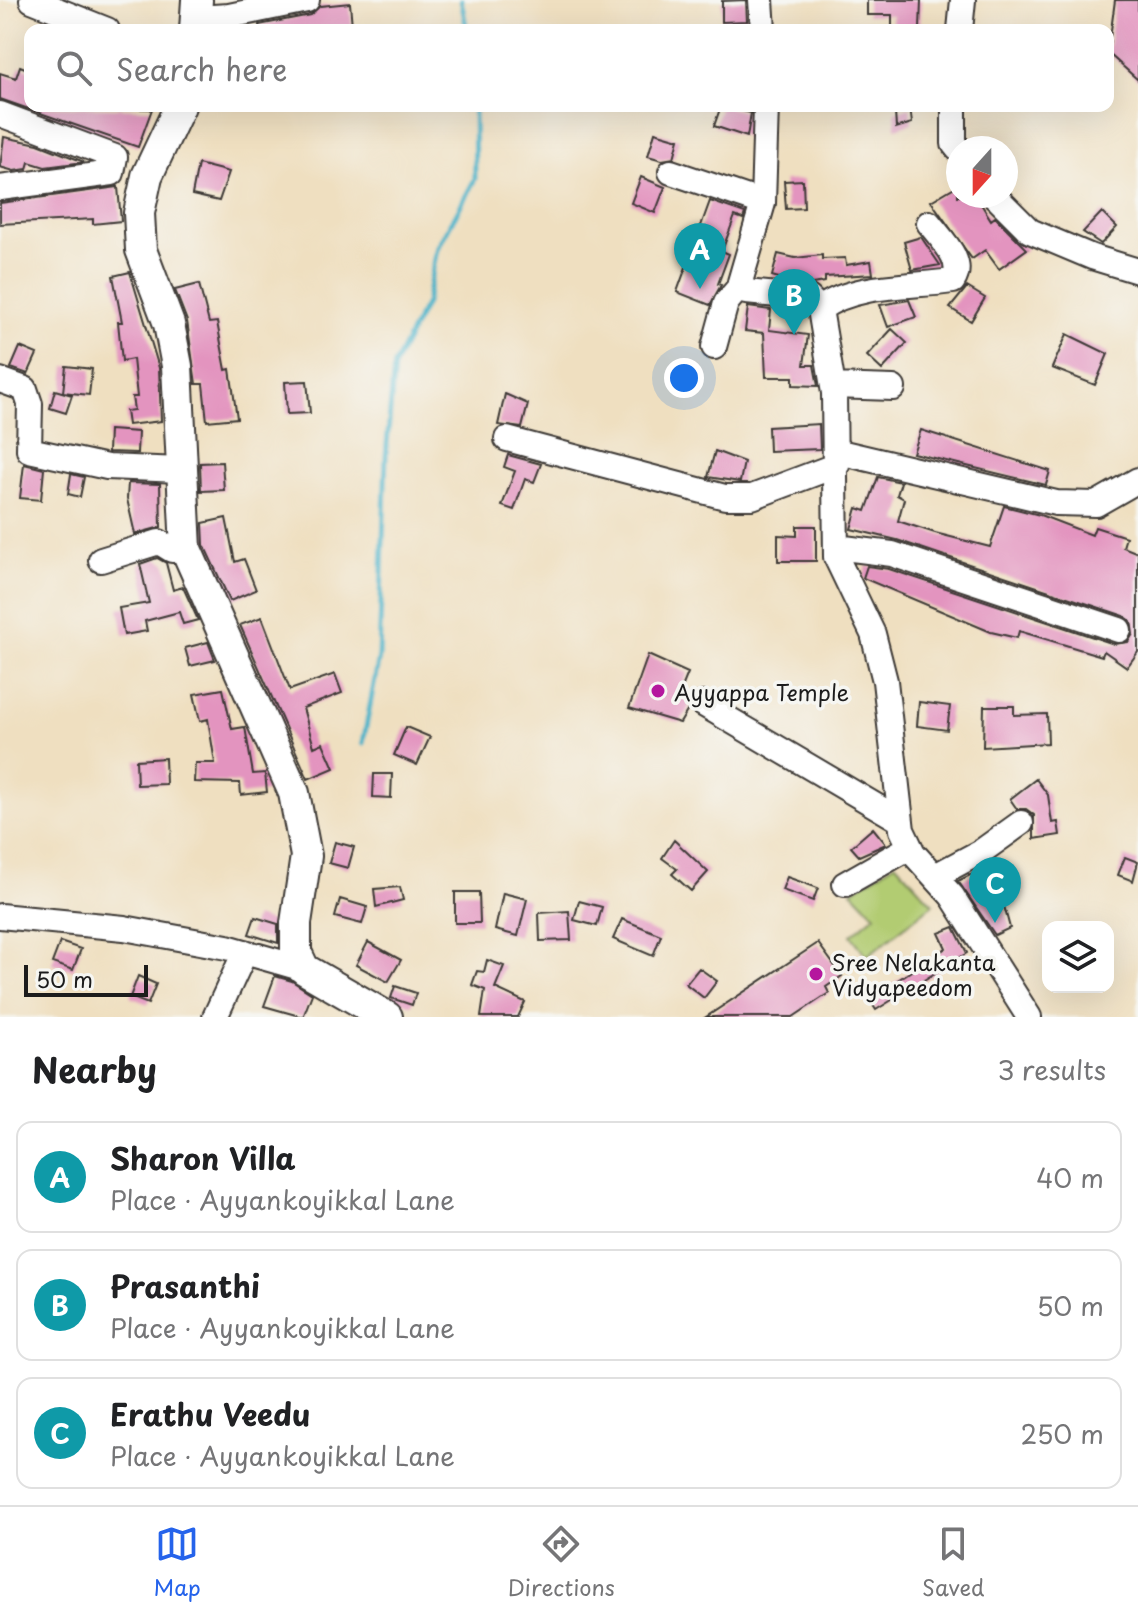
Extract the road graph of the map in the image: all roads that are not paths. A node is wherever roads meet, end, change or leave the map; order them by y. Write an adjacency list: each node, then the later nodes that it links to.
1 (32, 0): 6 (street)
2 (307, 0): 5 (street)
3 (761, 0): 7 (street)
4 (963, 0): 8 (street)
5 (196, 16)
6 (92, 24)
7 (763, 24)
8 (961, 24)
9 (177, 112): 16 (main road)
10 (766, 112): 18 (street)
11 (954, 112): 13 (street)
12 (0, 114): 14 (street)
13 (954, 136)
14 (113, 168): 16 (street); 17 (street)
15 (671, 172): 18 (street)
16 (147, 176): 30 (main road)
17 (0, 188)
18 (763, 203): 22 (street)
19 (1007, 208): 21 (street)
20 (929, 223): 23 (street)
21 (1138, 271)
22 (742, 284): 23 (street); 24 (street)
23 (820, 309): 26 (street)
24 (714, 347)
25 (0, 380): 30 (street)
26 (833, 386): 27 (street); 29 (street)
27 (893, 388)
28 (507, 439): 29 (street)
29 (836, 458): 31 (street); 32 (street)
30 (181, 470): 33 (main road)
31 (1138, 480)
32 (836, 547): 35 (street); 37 (street)
33 (186, 549): 34 (street); 44 (main road)
34 (101, 560)
35 (1119, 630)
36 (703, 704): 37 (street)
37 (898, 819): 39 (street)
38 (1021, 823): 40 (street)
39 (910, 847): 40 (street); 41 (street)
40 (935, 876): 47 (street)
41 (845, 884)
42 (0, 916): 43 (street)
43 (245, 952): 44 (street); 45 (street)
44 (304, 969): 46 (main road)
45 (215, 1017)
46 (387, 1017)
47 (1029, 1017)

